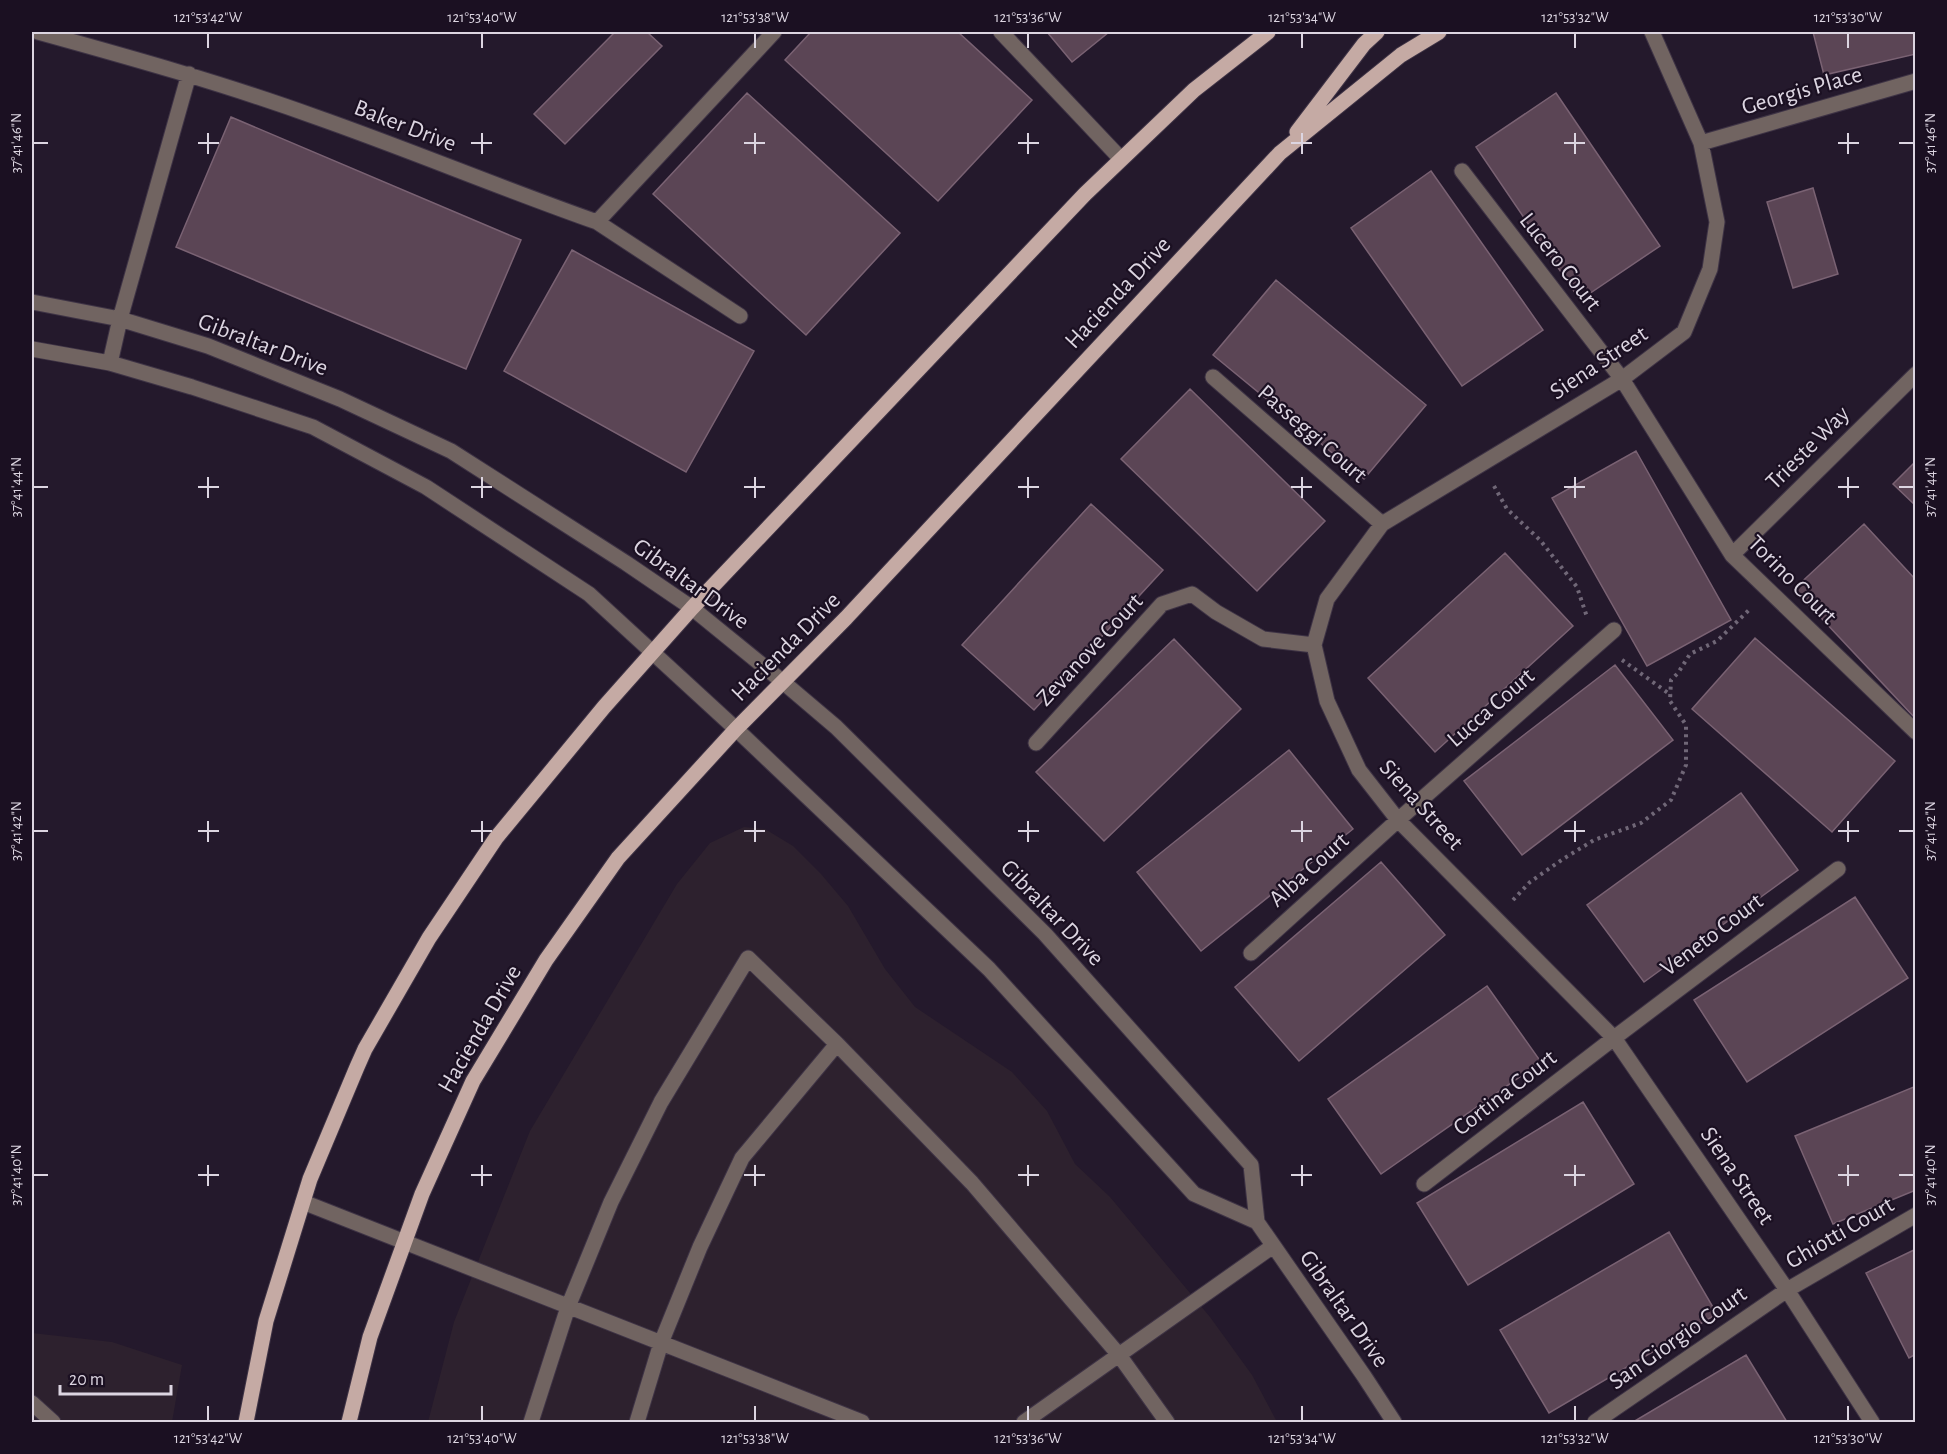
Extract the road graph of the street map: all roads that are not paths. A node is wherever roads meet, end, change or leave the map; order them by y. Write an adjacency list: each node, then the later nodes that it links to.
1 (38, 32): 8 (street, Baker Drive)
2 (774, 32): 14 (street)
3 (1001, 32): 12 (street)
4 (1268, 32): 12 (main road)
5 (1377, 32): 11 (main road)
6 (1439, 32): 11 (main road, Hacienda Drive)
7 (1652, 32): 10 (street, Siena Street)
8 (189, 74): 14 (street, Baker Drive); 17 (street)
9 (1916, 81): 10 (street, Georgis Place)
10 (1701, 144): 22 (street, Siena Street)
11 (1280, 153): 29 (main road, Hacienda Drive)
12 (1121, 159): 25 (main road)
13 (1462, 171): 22 (street, Lucero Court)
14 (597, 222): 16 (street, Baker Drive)
15 (32, 302): 17 (street, Gibraltar Drive)
16 (740, 316)
17 (120, 319): 19 (street); 25 (street, Gibraltar Drive)
18 (32, 349): 19 (street)
19 (110, 363): 28 (street)
20 (1916, 374): 24 (street, Trieste Way)
21 (1213, 377): 23 (street, Passeggi Court)
22 (1622, 379): 23 (street, Siena Street); 24 (street, Torino Court)
23 (1382, 524): 27 (street, Siena Street)
24 (1732, 555): 31 (street, Torino Court)
25 (692, 609): 28 (main road); 29 (street, Gibraltar Drive)
26 (1614, 630): 33 (street, Lucca Court)
27 (1314, 645): 32 (street, Zevanove Court); 33 (street, Siena Street)
28 (652, 654): 30 (street); 39 (main road)
29 (783, 682): 30 (main road, Hacienda Drive); 41 (street, Gibraltar Drive)
30 (736, 729): 41 (street); 42 (main road, Hacienda Drive)
31 (1916, 732)
32 (1036, 743)
33 (1398, 820): 35 (street, Alba Court); 36 (street, Siena Street)
34 (1838, 869): 36 (street, Veneto Court)
35 (1251, 953)
36 (1614, 1038): 38 (street, Cortina Court); 44 (street, Siena Street)
37 (837, 1044): 45 (street); 46 (street); 47 (street)
38 (1424, 1184)
39 (303, 1202): 42 (street); 50 (main road)
40 (1916, 1215): 44 (street, Ghiotti Court)
41 (1257, 1222): 43 (street, Gibraltar Drive)
42 (405, 1242): 45 (street); 51 (main road, Hacienda Drive)
43 (1274, 1246): 47 (street); 57 (street, Gibraltar Drive)
44 (1787, 1290): 58 (street, San Giorgio Court); 59 (street, Siena Street)
45 (568, 1307): 46 (street); 52 (street)
46 (661, 1343): 53 (street); 54 (street)
47 (1119, 1355): 55 (street); 56 (street)
48 (32, 1403): 49 (street)
49 (53, 1422)
50 (246, 1422)
51 (350, 1422)
52 (531, 1422)
53 (637, 1422)
54 (862, 1422)
55 (1024, 1422)
56 (1167, 1422)
57 (1394, 1422)
58 (1595, 1422)
59 (1872, 1422)

